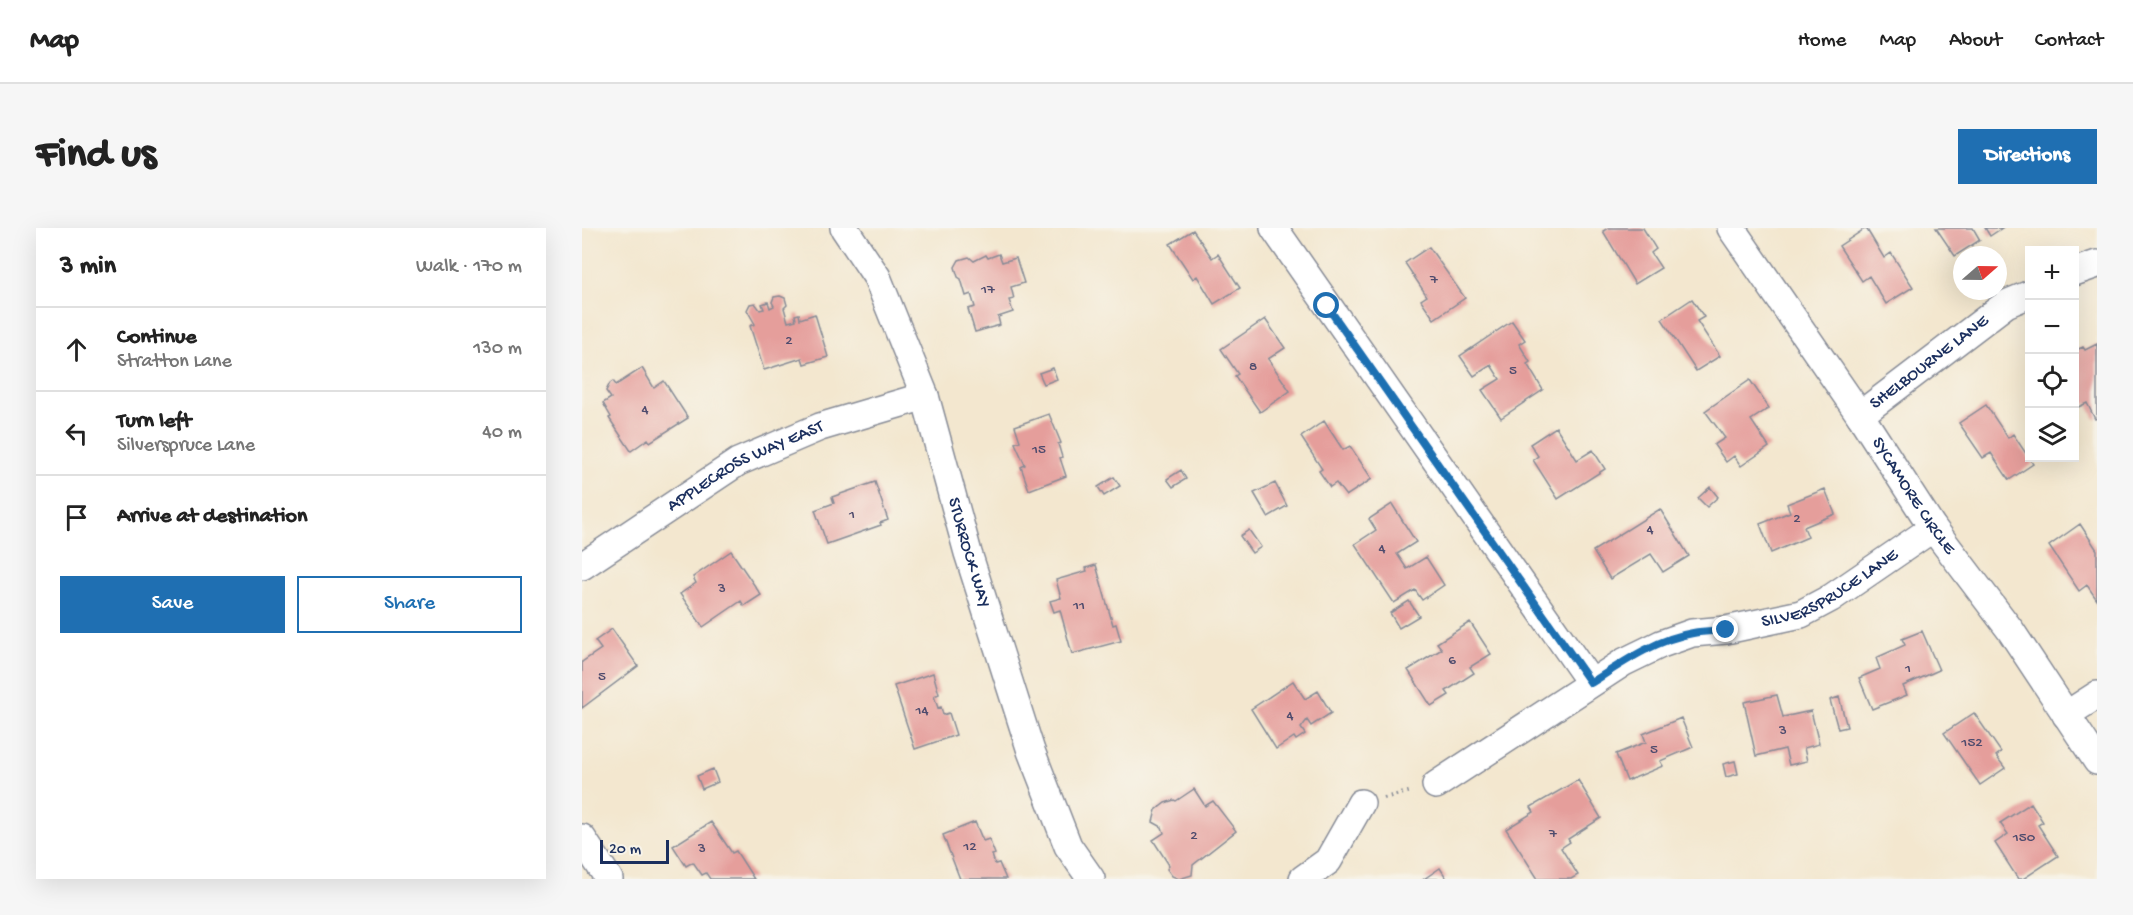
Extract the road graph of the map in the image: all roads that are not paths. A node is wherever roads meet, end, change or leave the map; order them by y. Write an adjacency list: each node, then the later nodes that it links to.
1 (844, 228): 7 (street, STURROCK WAY)
2 (1274, 228): 11 (street)
3 (1731, 228): 8 (street, SYCAMORE CIRCLE)
4 (2097, 264): 5 (street)
5 (2079, 270)
6 (2025, 296): 8 (street, SHELBOURNE LANE)
7 (925, 396): 10 (street, APPLECROSS WAY EAST); 19 (street, STURROCK WAY)
8 (1860, 415): 9 (street, SYCAMORE CIRCLE)
9 (1933, 528): 11 (street, SILVERSPRUCE LANE); 13 (street, SYCAMORE CIRCLE)
10 (582, 566)
11 (1591, 683): 15 (street, SILVERSPRUCE LANE)
12 (2097, 695): 13 (street)
13 (2066, 715): 14 (street, SYCAMORE CIRCLE)
14 (2097, 761)
15 (1436, 785)
16 (1361, 803): 20 (street)
17 (582, 838): 18 (street)
18 (609, 879)
19 (1091, 879)
20 (1303, 879)

